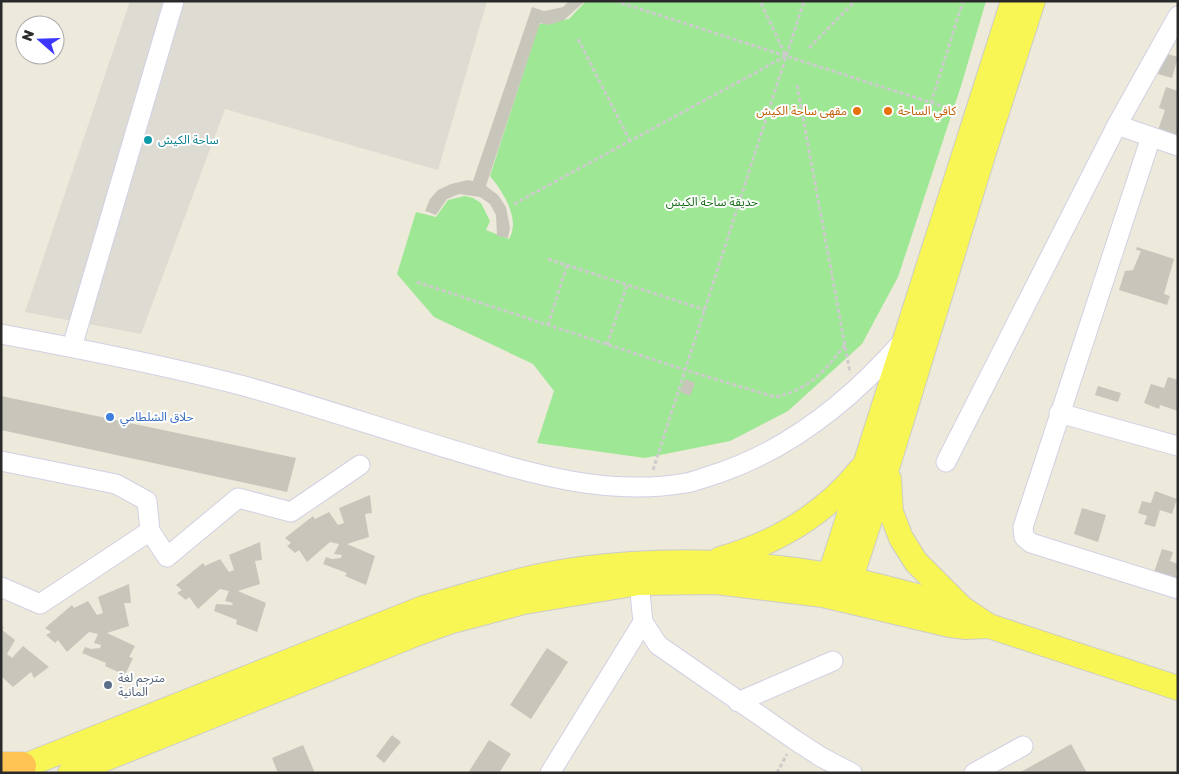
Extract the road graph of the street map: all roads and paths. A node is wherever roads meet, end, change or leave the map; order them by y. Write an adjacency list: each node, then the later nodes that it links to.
1 (174, 1): 31 (street)
2 (615, 1): 12 (path)
3 (760, 1): 12 (path)
4 (804, 1): 12 (path)
5 (855, 1): 11 (path)
6 (964, 1): 14 (path)
7 (1013, 1): 15 (main road)
8 (1033, 1): 37 (main road)
9 (1178, 16): 16 (street)
10 (578, 39): 18 (path)
11 (809, 48)
12 (786, 56): 14 (path); 18 (path); 25 (path)
13 (797, 85): 30 (path)
14 (931, 103): 15 (path)
15 (976, 118): 28 (main road)
16 (1117, 124): 17 (street); 38 (street)
17 (1151, 137): 19 (street); 34 (street)
18 (630, 141): 20 (path)
19 (1178, 146)
20 (514, 204)
21 (548, 259): 22 (path)
22 (568, 265): 24 (path); 26 (path)
23 (417, 282): 26 (path)
24 (627, 285): 25 (path); 29 (path)
25 (705, 310): 32 (path)
26 (548, 325): 29 (path)
27 (1, 334): 31 (street)
28 (907, 338): 33 (street); 37 (main road)
29 (607, 344): 32 (path)
30 (844, 344): 32 (path); 33 (path)
31 (72, 347): 40 (street)
32 (685, 370): 40 (path)
33 (853, 392): 40 (street)
34 (1059, 413): 35 (street); 46 (street)
35 (1178, 446)
36 (1, 461): 41 (street)
37 (878, 462): 42 (main road); 45 (main road); 47 (main road)
38 (946, 462)
39 (360, 465): 41 (street)
40 (648, 487)
41 (150, 531): 44 (street)
42 (712, 562): 45 (main road); 54 (main road)
43 (639, 583): 45 (main road); 48 (street); 55 (main road)
44 (1, 587)
45 (837, 587): 47 (main road); 49 (main road)
46 (1178, 589)
47 (962, 608): 49 (main road)
48 (643, 622): 52 (street); 56 (street)
49 (989, 626): 51 (main road)
50 (833, 661): 52 (street)
51 (1178, 688)
52 (738, 702): 57 (street)
53 (1023, 746): 58 (street)
54 (10, 768)
55 (70, 773)
56 (550, 773)
57 (852, 773)
58 (974, 773)

